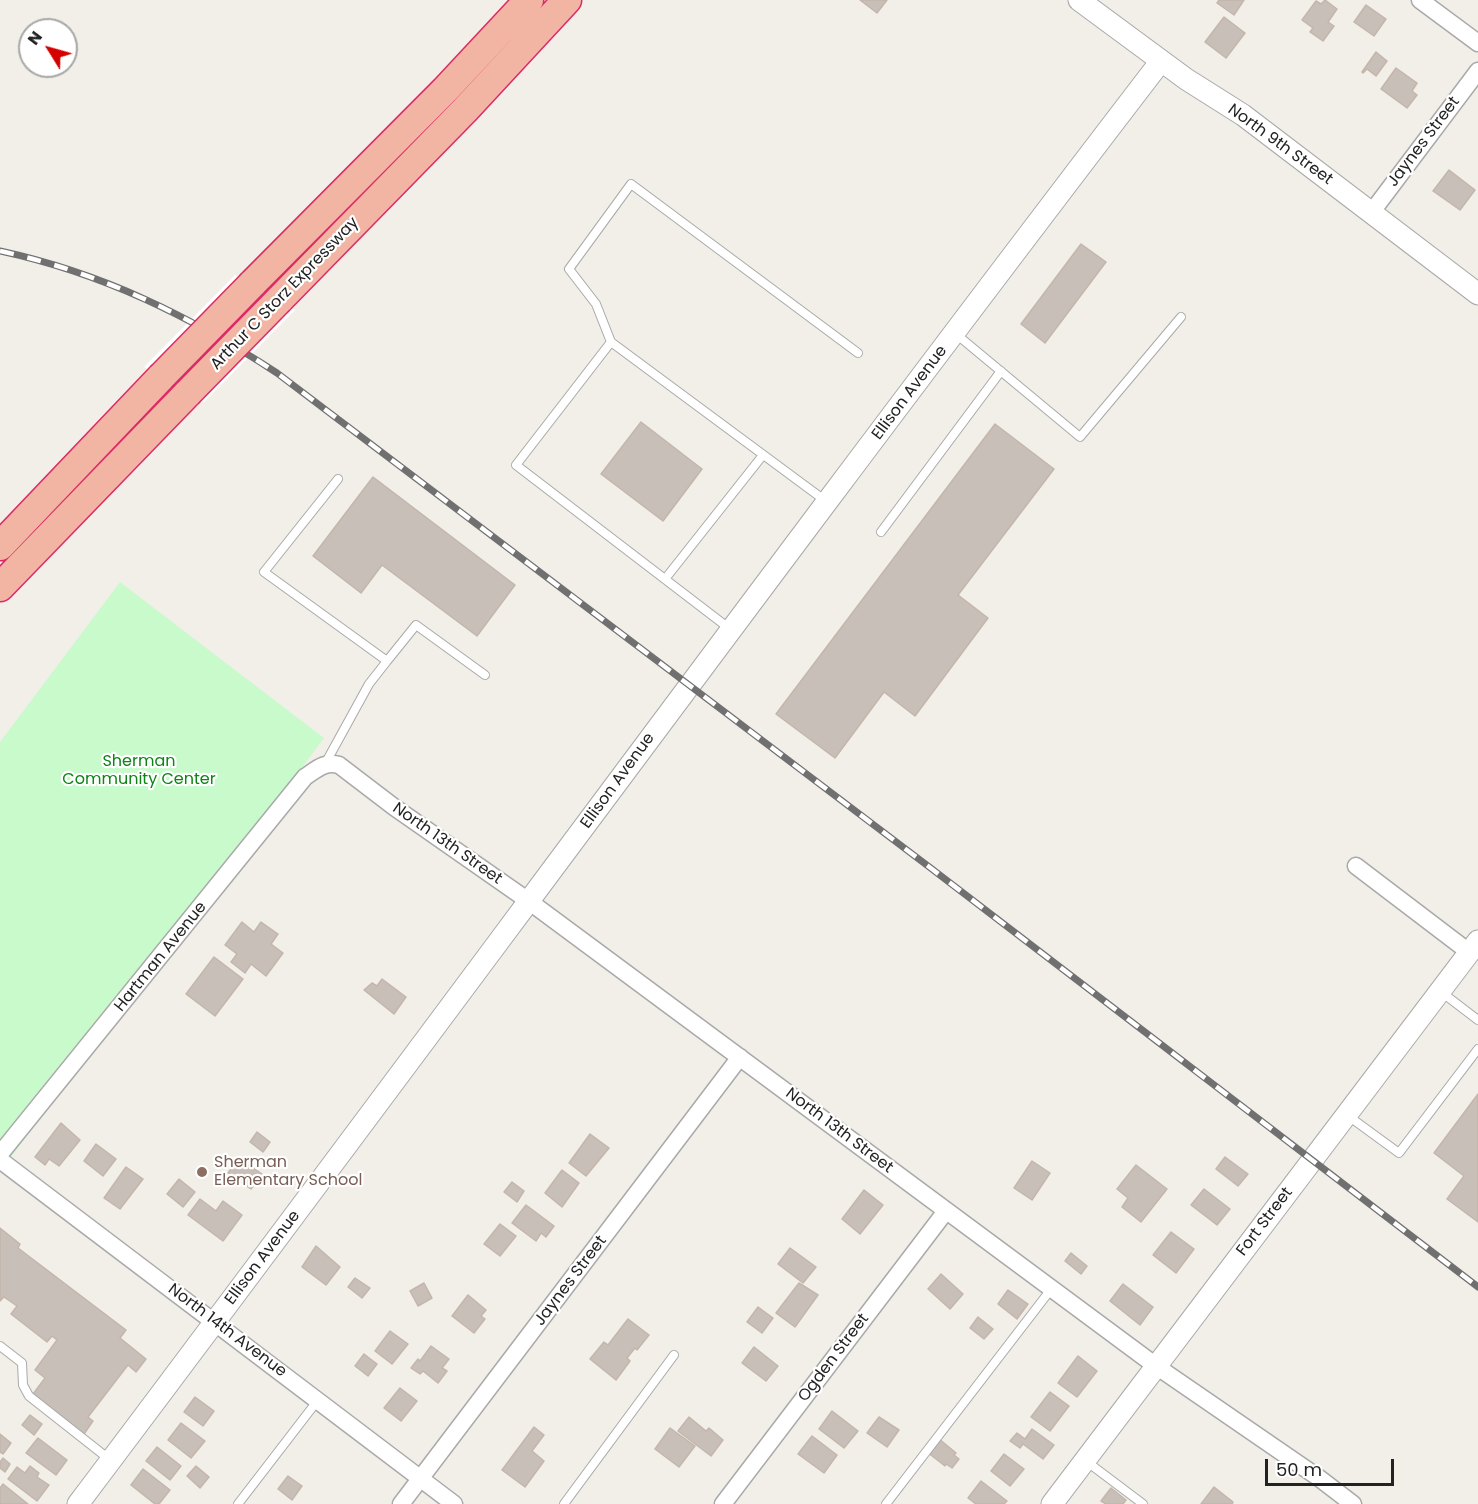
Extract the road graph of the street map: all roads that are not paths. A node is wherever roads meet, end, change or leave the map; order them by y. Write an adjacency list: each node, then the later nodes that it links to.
1 (529, 0): 19 (highway, Arthur C Storz Expressway, bridge)
2 (567, 0): 21 (highway, Arthur C Storz Expressway, bridge)
3 (1420, 0): 5 (street)
4 (1083, 1): 6 (street, North 9th Street)
5 (1478, 44)
6 (1161, 62): 8 (street, North 9th Street); 11 (street, Ellison Avenue)
7 (1478, 71): 8 (street, Jaynes Street)
8 (1371, 213): 9 (street, North 9th Street)
9 (1478, 294)
10 (1181, 317): 14 (lane)
11 (956, 333): 14 (lane); 17 (street, Ellison Avenue)
12 (611, 342): 13 (lane); 15 (lane); 20 (lane)
13 (858, 353)
14 (1001, 371): 18 (lane)
15 (764, 455): 17 (lane); 20 (lane)
16 (338, 479): 23 (lane)
17 (827, 502): 22 (street, Ellison Avenue)
18 (880, 532)
19 (0, 546)
20 (666, 579): 22 (lane)
21 (0, 587)
22 (730, 630): 27 (street, Ellison Avenue)
23 (387, 661): 24 (lane); 25 (lane)
24 (485, 675)
25 (325, 764): 27 (street, North 13th Street); 34 (street, Hartman Avenue)
26 (1356, 866): 28 (street)
27 (530, 902): 32 (street, North 13th Street); 38 (street, Ellison Avenue)
28 (1474, 946): 29 (street, Fort Street)
29 (1440, 991): 30 (lane); 33 (street, Fort Street)
30 (1478, 1020)
31 (1478, 1049): 33 (lane)
32 (740, 1057): 36 (street, North 13th Street); 45 (street, Jaynes Street)
33 (1346, 1115): 41 (street, Fort Street)
34 (0, 1154)
35 (0, 1160): 38 (street, North 14th Avenue)
36 (946, 1212): 37 (street, North 13th Street); 51 (street, Ogden Street)
37 (1052, 1288): 41 (street, North 13th Street); 52 (lane)
38 (215, 1322): 42 (street, North 14th Avenue); 44 (street, Ellison Avenue)
39 (0, 1346): 44 (lane)
40 (674, 1355): 50 (lane)
41 (1156, 1366): 43 (street, Fort Street); 55 (street, North 13th Street)
42 (318, 1400): 45 (street, North 14th Avenue); 47 (lane)
43 (1085, 1460): 53 (street, Fort Street); 54 (lane)
44 (111, 1461): 46 (street, Ellison Avenue)
45 (420, 1479): 48 (street, Jaynes Street); 49 (street, North 14th Avenue)
46 (78, 1504)
47 (238, 1504)
48 (401, 1504)
49 (454, 1504)
50 (564, 1504)
51 (723, 1504)
52 (886, 1504)
53 (1052, 1504)
54 (1143, 1504)
55 (1353, 1504)

